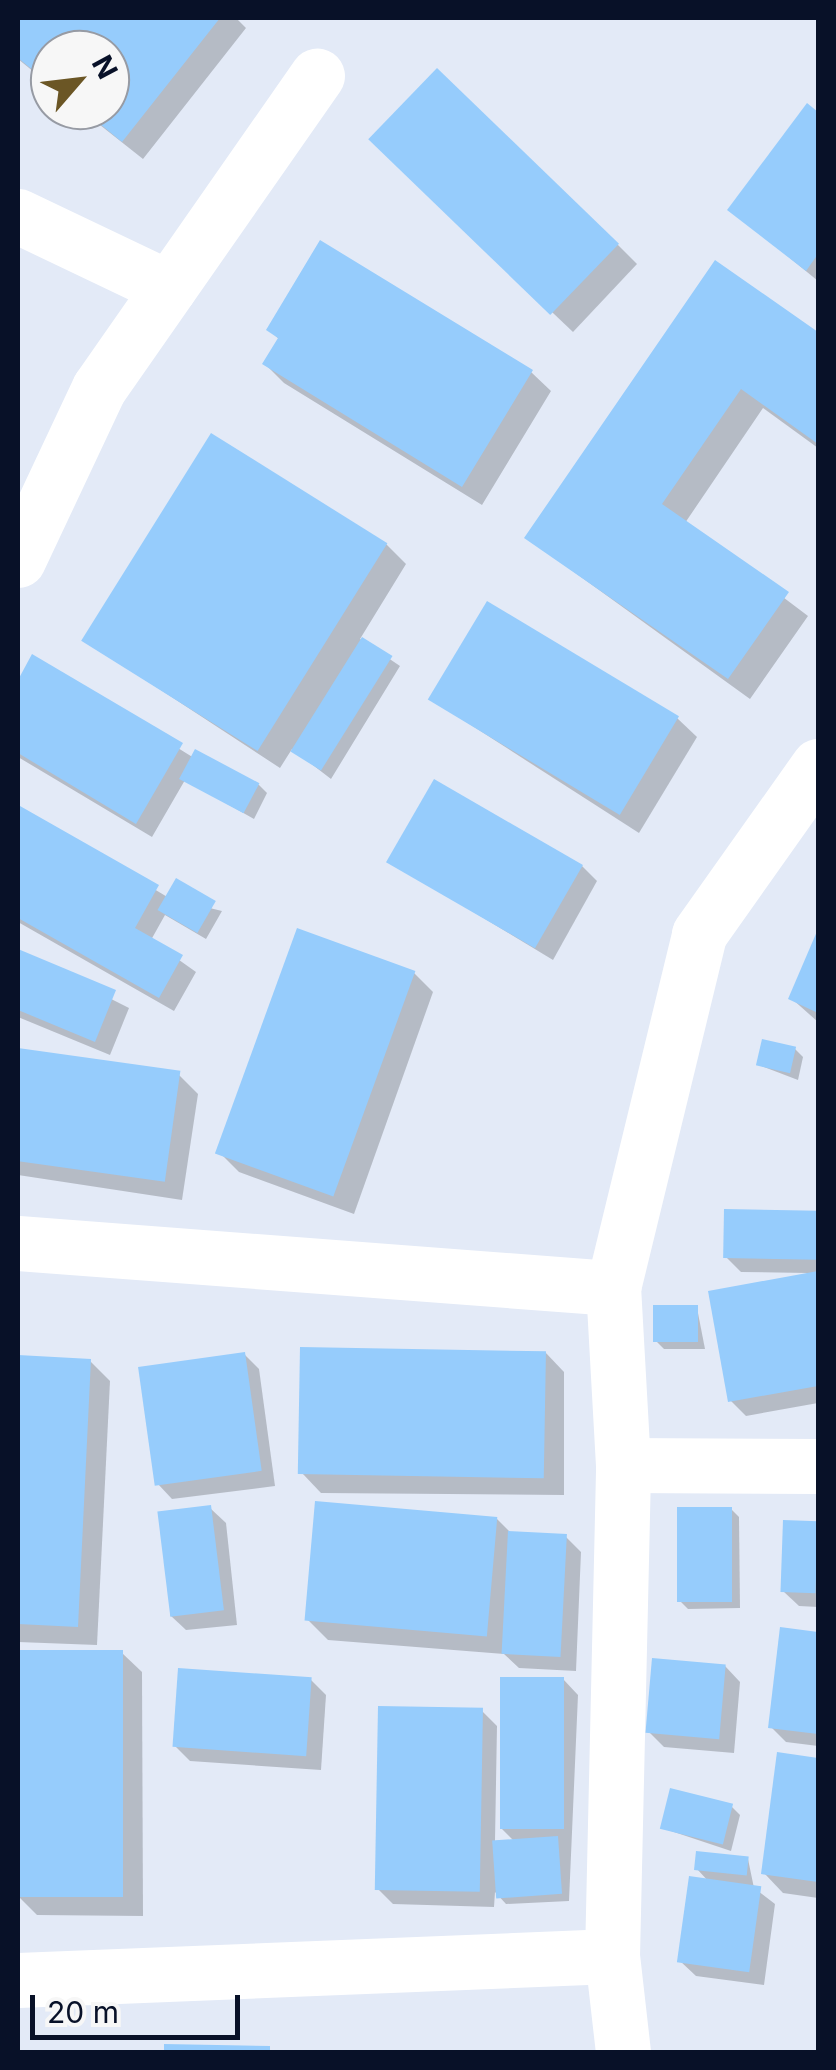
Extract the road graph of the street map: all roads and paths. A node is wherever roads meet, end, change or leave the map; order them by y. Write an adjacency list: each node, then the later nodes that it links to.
1 (317, 74): 3 (street)
2 (18, 216): 3 (street)
3 (169, 288): 4 (street)
4 (18, 560)
5 (818, 766): 7 (street)
6 (18, 1243): 7 (street)
7 (613, 1288): 8 (street)
8 (623, 1465): 9 (street); 10 (street)
9 (818, 1466)
10 (612, 1956): 11 (street); 12 (street)
11 (18, 1980)
12 (624, 2052)

